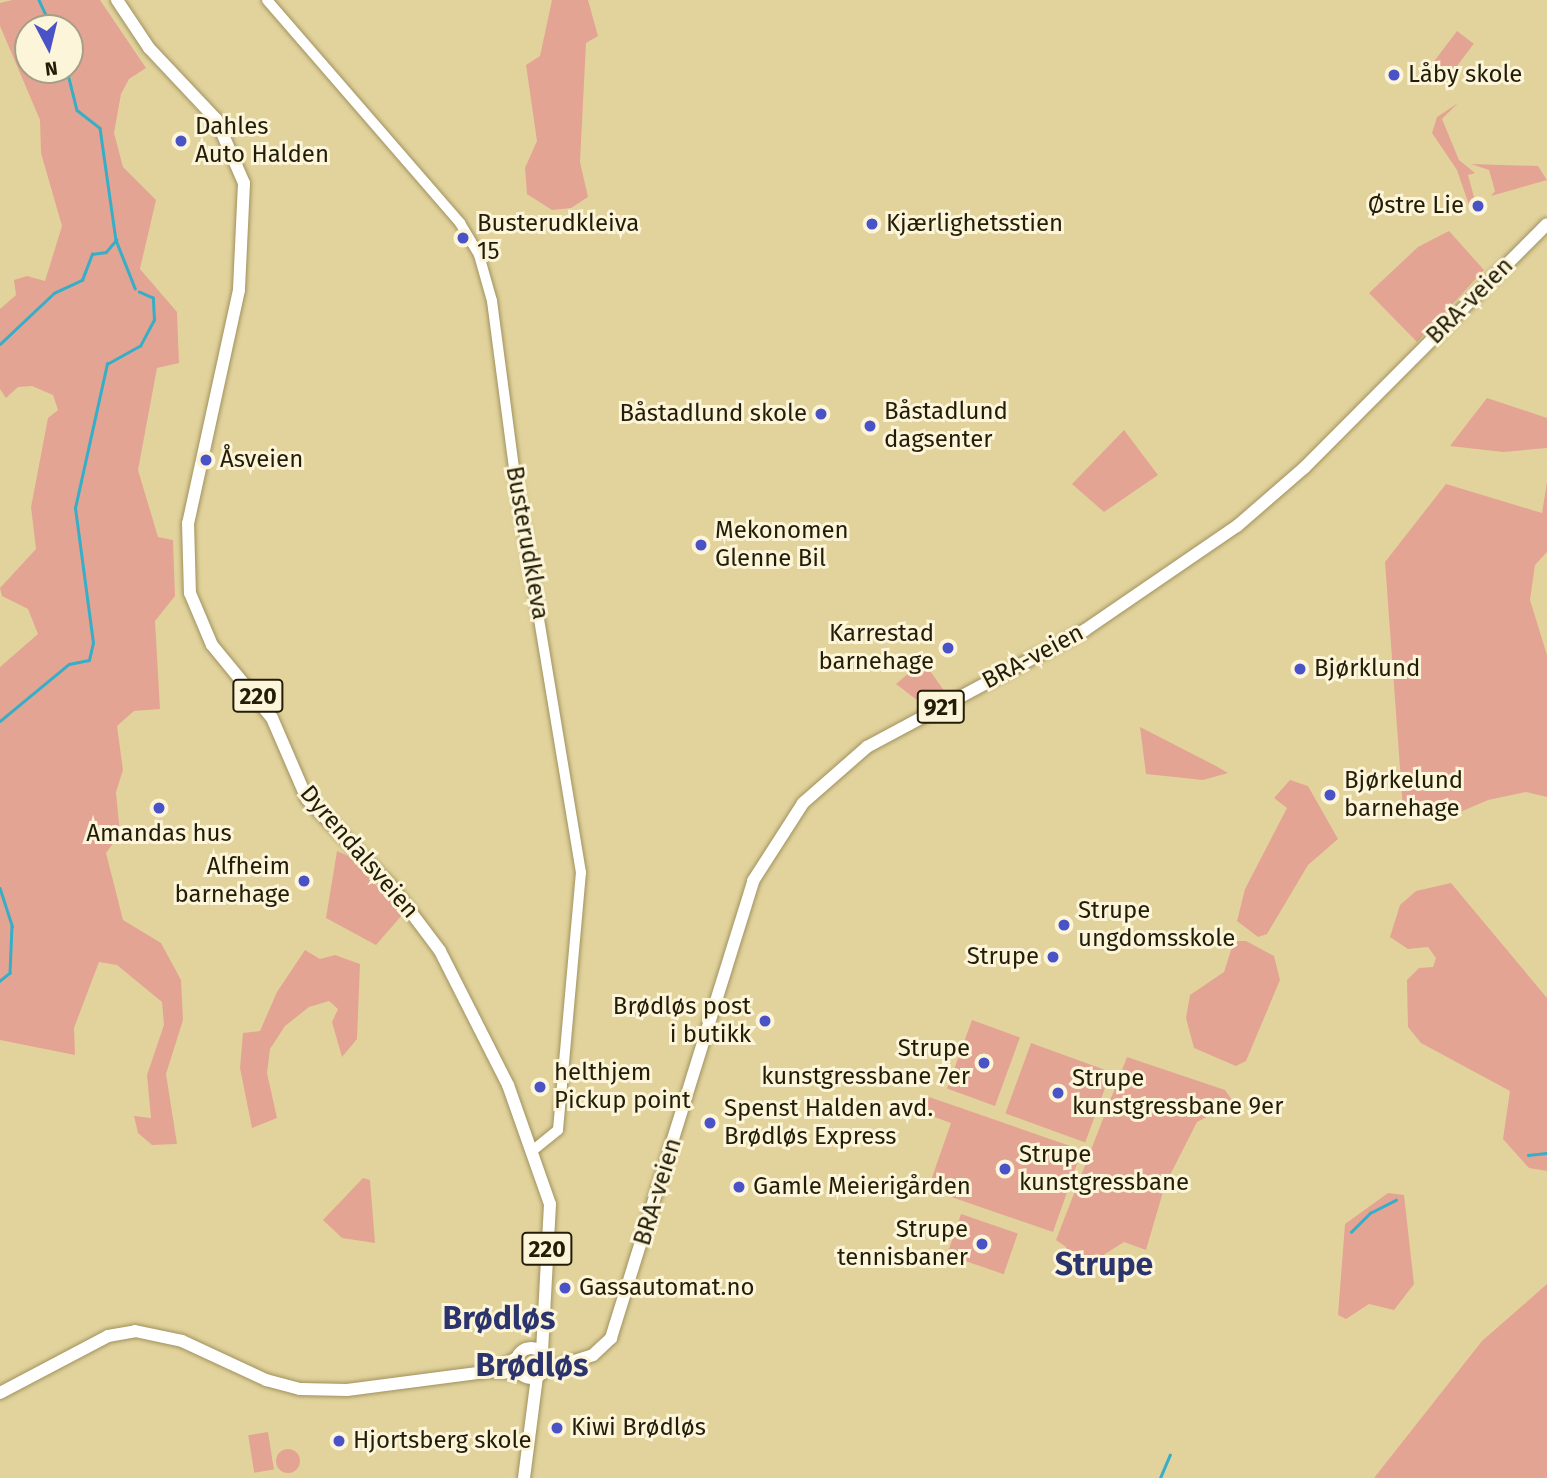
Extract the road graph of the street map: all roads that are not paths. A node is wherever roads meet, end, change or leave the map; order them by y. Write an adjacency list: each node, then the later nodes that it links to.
1 (267, 0): 4 (street, Busterudkleva)
2 (122, 3): 4 (main road, Dyrendalsveien / 220)
3 (1547, 224): 8 (main road, BRA-veien / 921)
4 (533, 1150): 5 (main road, Dyrendalsveien / 220)
5 (540, 1324): 6 (main road, 220); 7 (main road, 220)
6 (521, 1353): 7 (main road); 9 (main road, BRA-veien); 10 (main road, 220)
7 (543, 1355): 8 (main road); 10 (main road, 220)
8 (579, 1359): 10 (main road, BRA-veien / 921)
9 (493, 1371): 10 (main road, BRA-veien); 11 (main road, BRA-veien)
10 (531, 1375): 12 (main road, 220)
11 (0, 1393)
12 (524, 1478)

